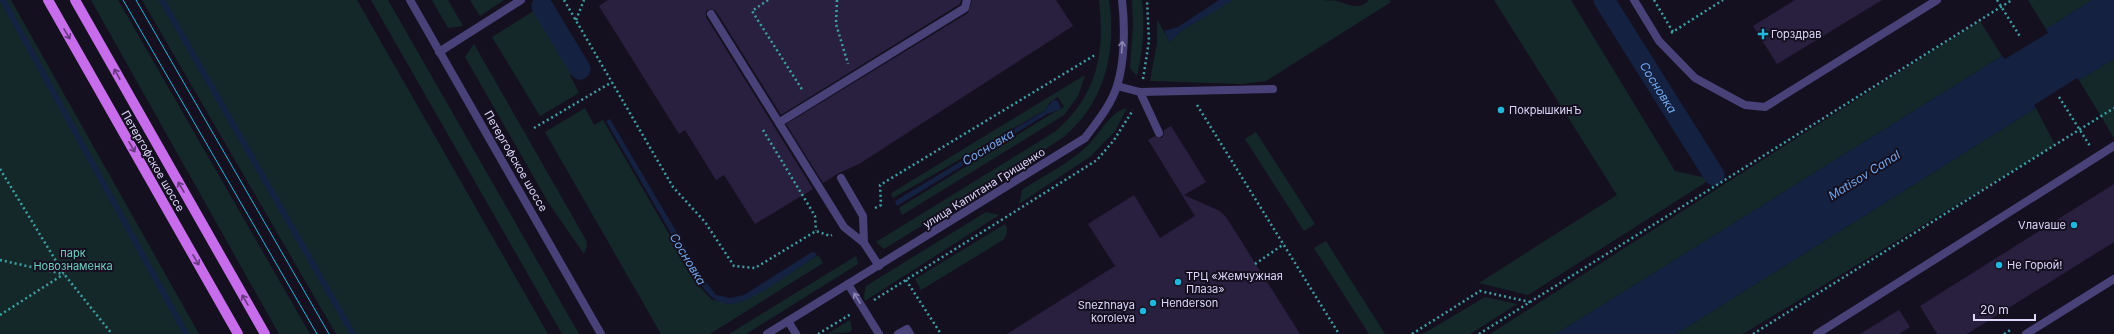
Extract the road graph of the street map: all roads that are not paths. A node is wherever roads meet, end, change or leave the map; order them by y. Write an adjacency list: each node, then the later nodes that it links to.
1 (48, 0): 23 (main road, Петергофское шоссе, one-way to 23)
2 (75, 0): 24 (main road, Петергофское шоссе, one-way to 2)
3 (410, 0): 10 (street, Петергофское шоссе)
4 (521, 0): 10 (street)
5 (967, 0): 14 (street)
6 (1122, 0): 11 (street, улица Капитана Грищенко, one-way to 6)
7 (1634, 0): 8 (street)
8 (1936, 0)
9 (711, 14): 14 (street)
10 (439, 52): 25 (street, Петергофское шоссе)
11 (1117, 86): 13 (street); 19 (street, улица Капитана Грищенко)
12 (1273, 89): 13 (street)
13 (1140, 92): 15 (street)
14 (780, 122): 18 (street)
15 (1159, 133)
16 (2114, 146): 31 (street)
17 (841, 178): 18 (street)
18 (864, 243): 19 (street)
19 (879, 266): 21 (street, улица Капитана Грищенко)
20 (2114, 278): 32 (street)
21 (848, 284): 22 (street, улица Капитана Грищенко); 28 (street, one-way to 21)
22 (788, 321): 26 (street, улица Капитана Грищенко); 27 (street)
23 (238, 334)
24 (265, 334)
25 (601, 334)
26 (767, 334)
27 (796, 334)
28 (879, 334)
29 (898, 334): 30 (street)
30 (910, 334)
31 (1817, 334)
32 (2026, 334)

